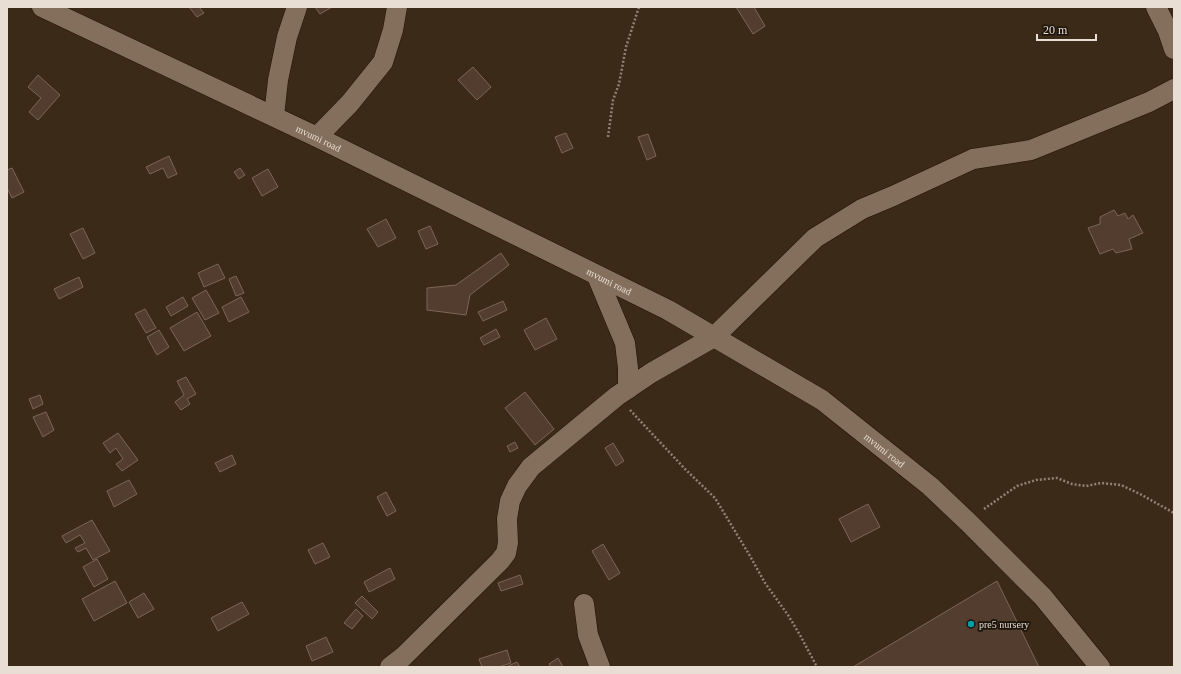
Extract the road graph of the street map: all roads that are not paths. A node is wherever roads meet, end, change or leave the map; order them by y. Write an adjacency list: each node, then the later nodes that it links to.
1 (42, 7): 7 (street, mvumi road)
2 (297, 7): 7 (street)
3 (397, 7): 8 (street)
4 (1156, 7): 5 (street)
5 (1174, 48)
6 (1174, 89): 10 (street)
7 (274, 116): 8 (street, mvumi road)
8 (317, 137): 9 (street, mvumi road)
9 (597, 276): 10 (street, mvumi road); 11 (street)
10 (714, 337): 11 (street); 15 (street, mvumi road)
11 (622, 393): 13 (street)
12 (584, 604): 14 (street)
13 (402, 664)
14 (600, 667)
15 (1100, 667)

